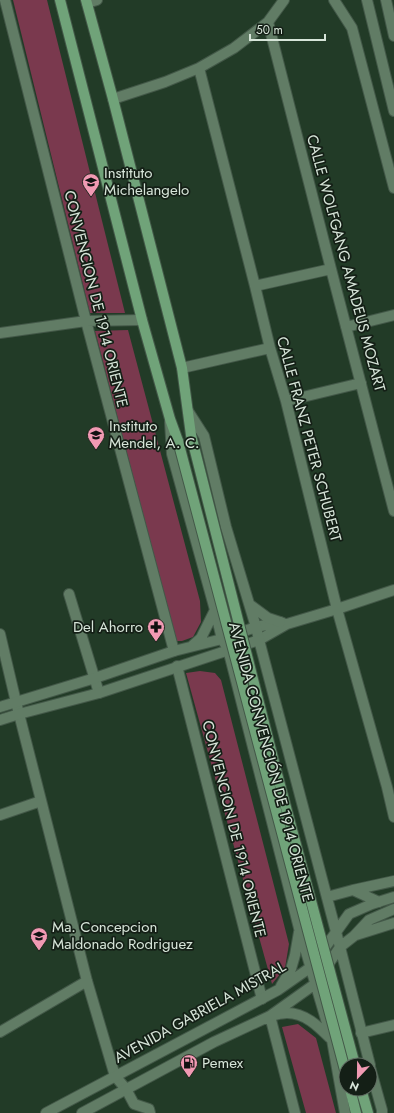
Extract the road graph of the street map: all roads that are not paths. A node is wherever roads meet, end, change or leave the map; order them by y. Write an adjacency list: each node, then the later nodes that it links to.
1 (5, 0): 19 (street, CONVENCION DE 1914 ORIENTE)
2 (60, 0): 18 (main road, AVENIDA CONVENCIÓN DE 1914 ORIENTE)
3 (97, 0): 8 (street)
4 (284, 0): 9 (street)
5 (334, 0): 14 (street)
6 (367, 0): 13 (street)
7 (386, 0): 10 (street)
8 (87, 2): 12 (main road, AVENIDA CONVENCIÓN DE 1914 ORIENTE)
9 (268, 22): 11 (street); 15 (street, CALLE WOLFGANG AMADEUS MOZART)
10 (394, 36)
11 (199, 68): 12 (street); 16 (street, CALLE FRANZ PETER SCHUBERT)
12 (113, 99): 23 (main road, AVENIDA CONVENCIÓN DE 1914 ORIENTE)
13 (394, 111)
14 (394, 188)
15 (331, 269): 16 (street); 20 (street, CALLE WOLFGANG AMADEUS MOZART)
16 (255, 286): 22 (street, CALLE FRANZ PETER SCHUBERT)
17 (394, 315): 20 (street)
18 (142, 320): 19 (street); 27 (main road, AVENIDA CONVENCIÓN DE 1914 ORIENTE)
19 (86, 321): 21 (street); 41 (street, CONVENCION DE 1914 ORIENTE)
20 (346, 326): 24 (street, CALLE WOLFGANG AMADEUS MOZART)
21 (1, 331)
22 (270, 348): 23 (street); 25 (street, CALLE FRANZ PETER SCHUBERT)
23 (182, 368): 26 (main road, AVENIDA CONVENCIÓN DE 1914 ORIENTE)
24 (361, 383): 25 (street); 28 (street, CALLE WOLFGANG AMADEUS MOZART)
25 (286, 401): 32 (street, CALLE FRANZ PETER SCHUBERT)
26 (188, 412): 31 (street, AVENIDA CONVENCIÓN DE 1914 ORIENTE); 75 (main road, AVENIDA CONVENCIÓN DE 1914 ORIENTE, bridge)
27 (170, 419): 33 (street, AVENIDA CONVENCIÓN DE 1914 ORIENTE); 74 (main road, AVENIDA CONVENCIÓN DE 1914 ORIENTE, bridge)
28 (394, 511)
29 (394, 590): 32 (street)
30 (69, 594): 43 (street)
31 (249, 604): 34 (street); 35 (street, AVENIDA CONVENCIÓN DE 1914 ORIENTE)
32 (337, 609): 34 (street); 49 (street, CALLE FRANZ PETER SCHUBERT)
33 (215, 610): 37 (street, AVENIDA CONVENCIÓN DE 1914 ORIENTE); 39 (street)
34 (283, 623): 35 (street); 38 (street)
35 (256, 626): 37 (street); 38 (street, AVENIDA CONVENCIÓN DE 1914 ORIENTE)
36 (0, 635): 45 (street)
37 (222, 639): 39 (street); 40 (street, AVENIDA CONVENCIÓN DE 1914 ORIENTE)
38 (259, 640): 40 (street); 55 (street, AVENIDA CONVENCIÓN DE 1914 ORIENTE)
39 (192, 646): 41 (street)
40 (228, 650): 42 (street); 60 (street, AVENIDA CONVENCIÓN DE 1914 ORIENTE)
41 (174, 651): 43 (street)
42 (177, 666): 44 (street); 68 (street, CONVENCION DE 1914 ORIENTE)
43 (95, 678): 44 (street); 45 (street)
44 (99, 692): 47 (street)
45 (16, 702): 46 (street); 47 (street)
46 (0, 707)
47 (19, 714): 48 (street); 50 (street)
48 (0, 720)
49 (391, 786): 52 (street, CALLE FRANZ PETER SCHUBERT)
50 (41, 801): 51 (street); 65 (street)
51 (0, 815)
52 (394, 817)
53 (394, 881): 54 (street)
54 (353, 890): 55 (street); 57 (street)
55 (327, 897): 61 (street, AVENIDA CONVENCIÓN DE 1914 ORIENTE)
56 (394, 897): 57 (street, AVENIDA GABRIELA MISTRAL)
57 (379, 902): 61 (street, AVENIDA GABRIELA MISTRAL)
58 (394, 909): 62 (street)
59 (394, 923): 62 (street)
60 (299, 928): 64 (street, AVENIDA CONVENCIÓN DE 1914 ORIENTE); 67 (street)
61 (336, 931): 63 (street, AVENIDA CONVENCIÓN DE 1914 ORIENTE); 64 (street, AVENIDA GABRIELA MISTRAL)
62 (354, 936): 63 (street)
63 (340, 947): 66 (street); 72 (street, AVENIDA CONVENCIÓN DE 1914 ORIENTE)
64 (311, 967): 66 (street, AVENIDA CONVENCIÓN DE 1914 ORIENTE); 67 (street, AVENIDA GABRIELA MISTRAL)
65 (87, 982): 71 (street); 77 (street)
66 (316, 984): 69 (street); 73 (street, AVENIDA CONVENCIÓN DE 1914 ORIENTE)
67 (278, 990): 68 (street, AVENIDA GABRIELA MISTRAL)
68 (262, 999): 77 (street, AVENIDA GABRIELA MISTRAL)
69 (270, 1016): 73 (street); 78 (street); 86 (street)
70 (394, 1026): 72 (street)
71 (0, 1032)
72 (361, 1033): 76 (street, AVENIDA CONVENCIÓN DE 1914 ORIENTE)
73 (332, 1040): 87 (street, AVENIDA CONVENCIÓN DE 1914 ORIENTE)
74 (341, 1057)
75 (353, 1057)
76 (368, 1057)
77 (115, 1076): 78 (street); 83 (street, AVENIDA GABRIELA MISTRAL)
78 (126, 1089): 82 (street); 84 (street)
79 (378, 1095): 90 (street, AVENIDA CONVENCIÓN DE 1914 ORIENTE)
80 (352, 1097): 88 (main road)
81 (363, 1097): 89 (main road)
82 (133, 1108): 85 (street)
83 (46, 1113)
84 (82, 1113)
85 (150, 1113)
86 (294, 1113)
87 (345, 1113)
88 (356, 1113)
89 (368, 1113)
90 (382, 1113)

